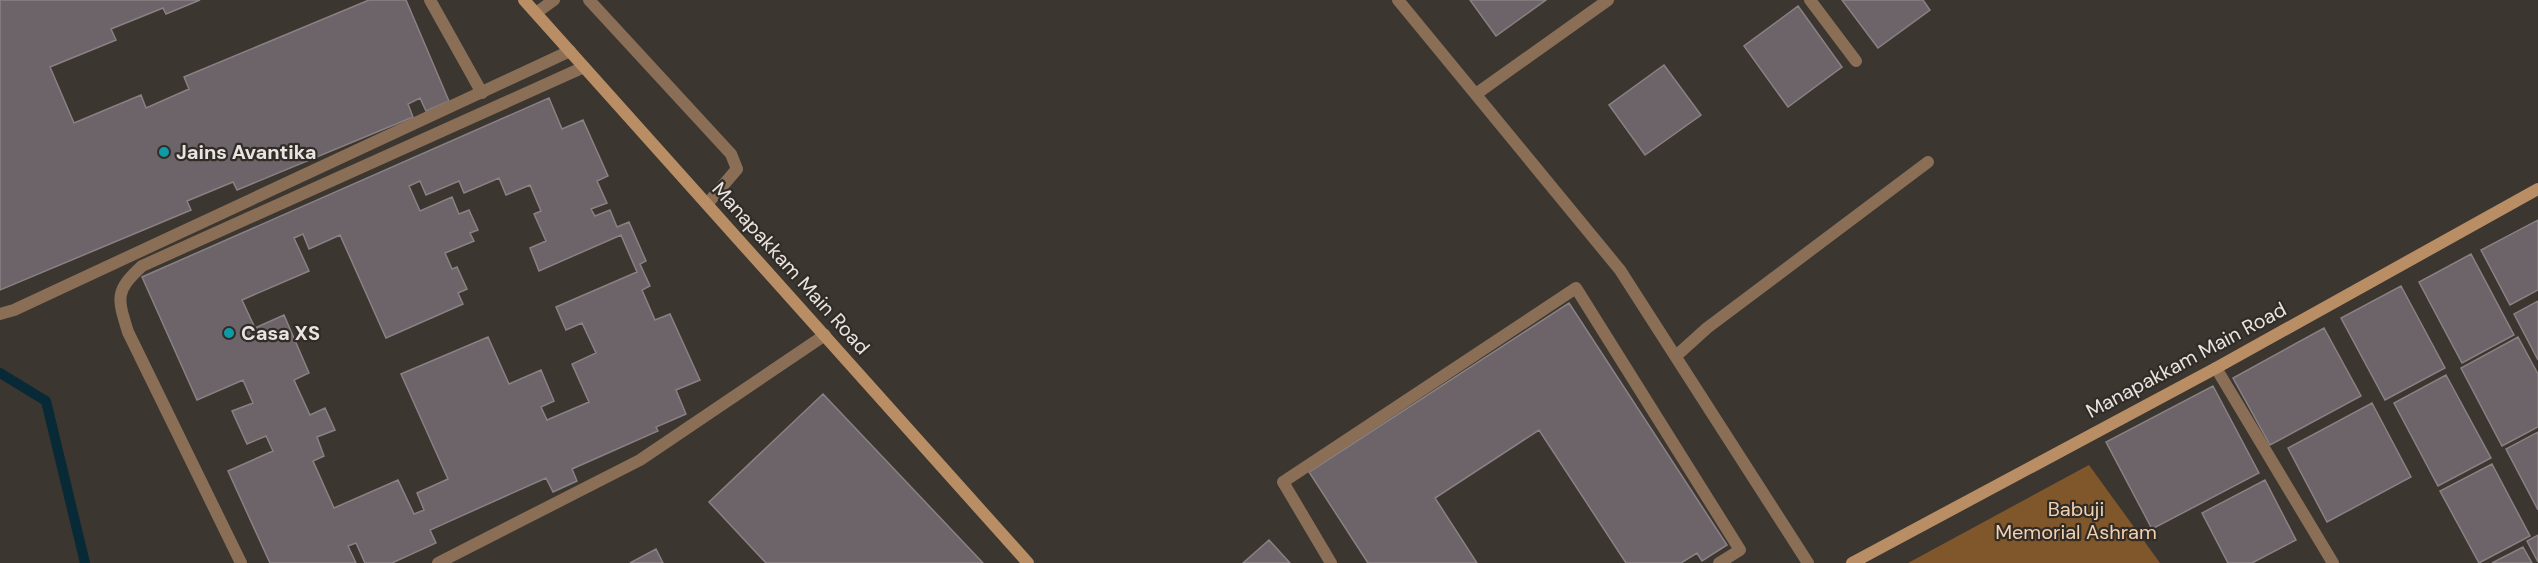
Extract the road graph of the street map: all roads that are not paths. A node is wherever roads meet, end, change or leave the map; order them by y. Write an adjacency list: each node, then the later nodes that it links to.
1 (430, 0): 12 (street)
2 (524, 0): 8 (main road, Manapakkam Main Road)
3 (554, 0): 8 (street)
4 (589, 0): 16 (street)
5 (1398, 0): 13 (street)
6 (1608, 0): 13 (street)
7 (1810, 0): 10 (street)
8 (536, 13): 9 (main road, Manapakkam Main Road)
9 (570, 51): 11 (main road, Manapakkam Main Road); 12 (street)
10 (1856, 61)
11 (584, 67): 16 (main road, Manapakkam Main Road); 21 (street)
12 (482, 93): 17 (street)
13 (1476, 94): 19 (street)
14 (1928, 162): 19 (street)
15 (2538, 189): 20 (main road, Manapakkam Main Road)
16 (708, 204): 18 (main road, Manapakkam Main Road)
17 (0, 314)
18 (825, 335): 22 (street); 23 (main road, Manapakkam Main Road)
19 (1676, 356): 26 (street)
20 (2216, 368): 27 (main road, Manapakkam Main Road); 28 (street)
21 (241, 563)
22 (438, 563)
23 (1028, 563)
24 (1331, 563): 25 (street)
25 (1719, 563)
26 (1808, 563)
27 (1852, 563)
28 (2334, 563)

